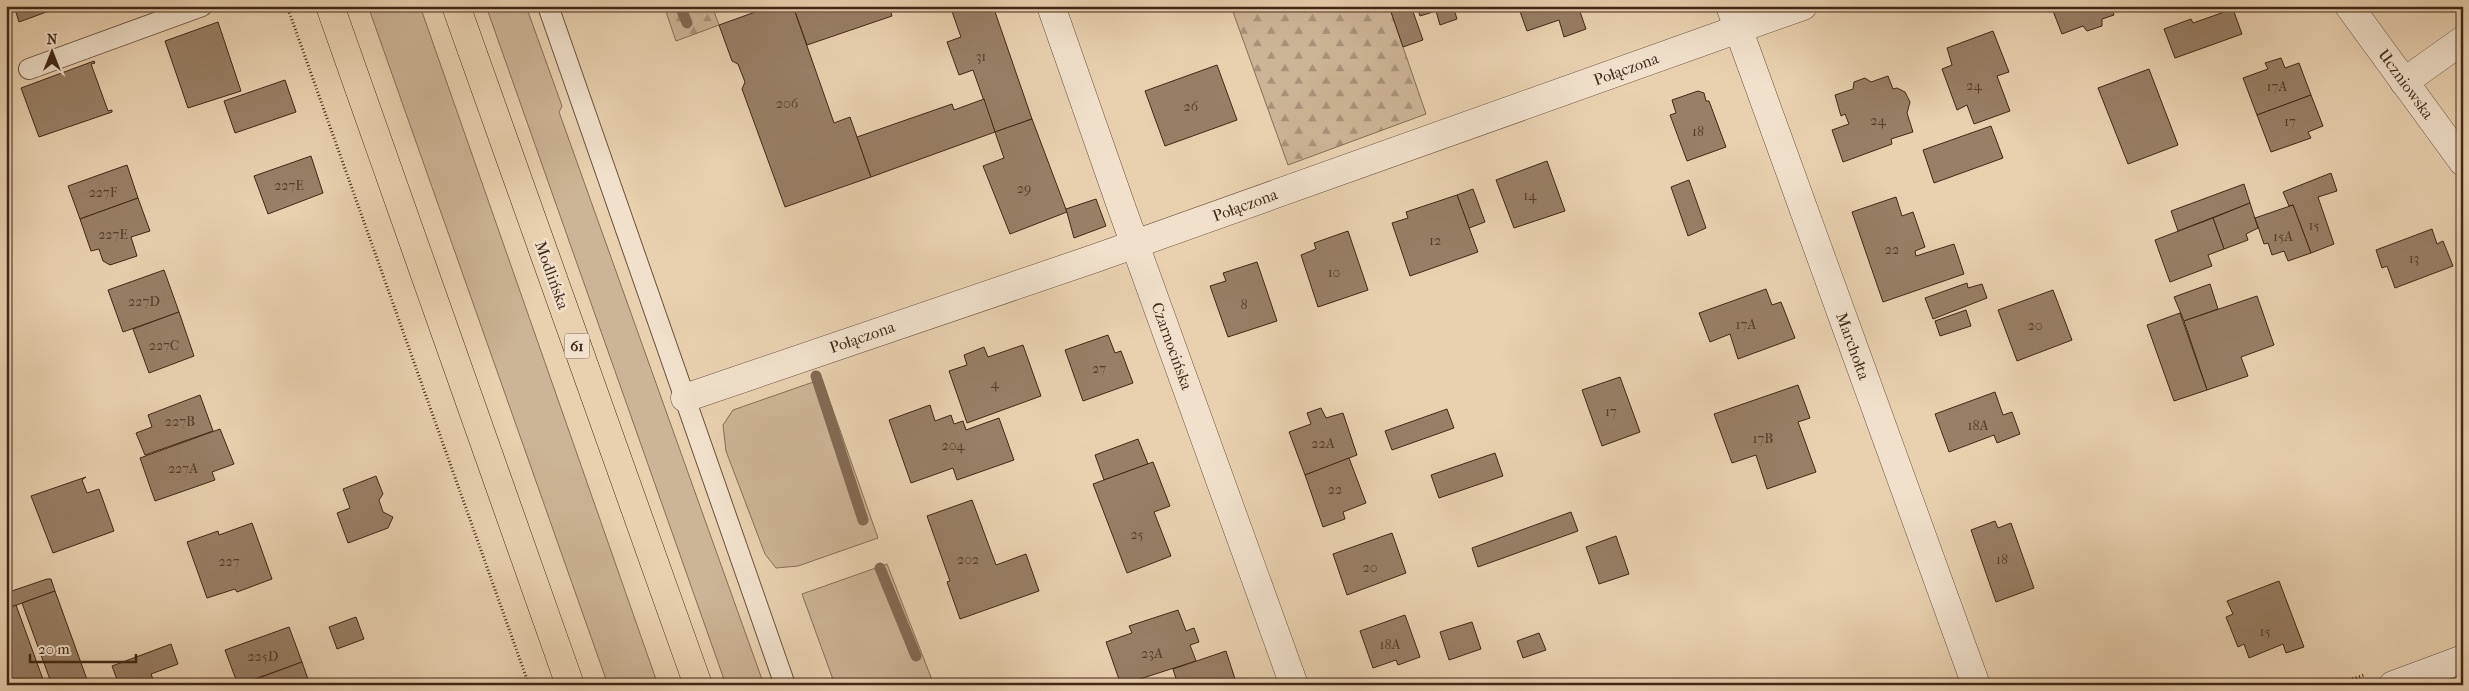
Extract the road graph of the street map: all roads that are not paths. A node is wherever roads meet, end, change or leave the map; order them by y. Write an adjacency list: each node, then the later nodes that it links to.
1 (202, 6): 10 (lane)
2 (330, 6): 16 (main road)
3 (456, 6): 17 (main road, Modlińska / 61)
4 (548, 6): 14 (lane)
5 (1051, 6): 13 (street, Czarnocińska)
6 (1803, 6): 8 (street, Połączona)
7 (2349, 6): 11 (street, Uczniowska)
8 (1734, 18): 13 (street, Połączona); 20 (street, Marchołta)
9 (2463, 40): 11 (street)
10 (29, 69)
11 (2404, 82): 12 (street, Uczniowska)
12 (2463, 162)
13 (1135, 244): 14 (street, Połączona); 19 (street, Czarnocińska)
14 (684, 398): 18 (lane)
15 (2463, 659): 21 (street)
16 (570, 685)
17 (698, 685)
18 (786, 685)
19 (1294, 685)
20 (1976, 685)
21 (2393, 685)

